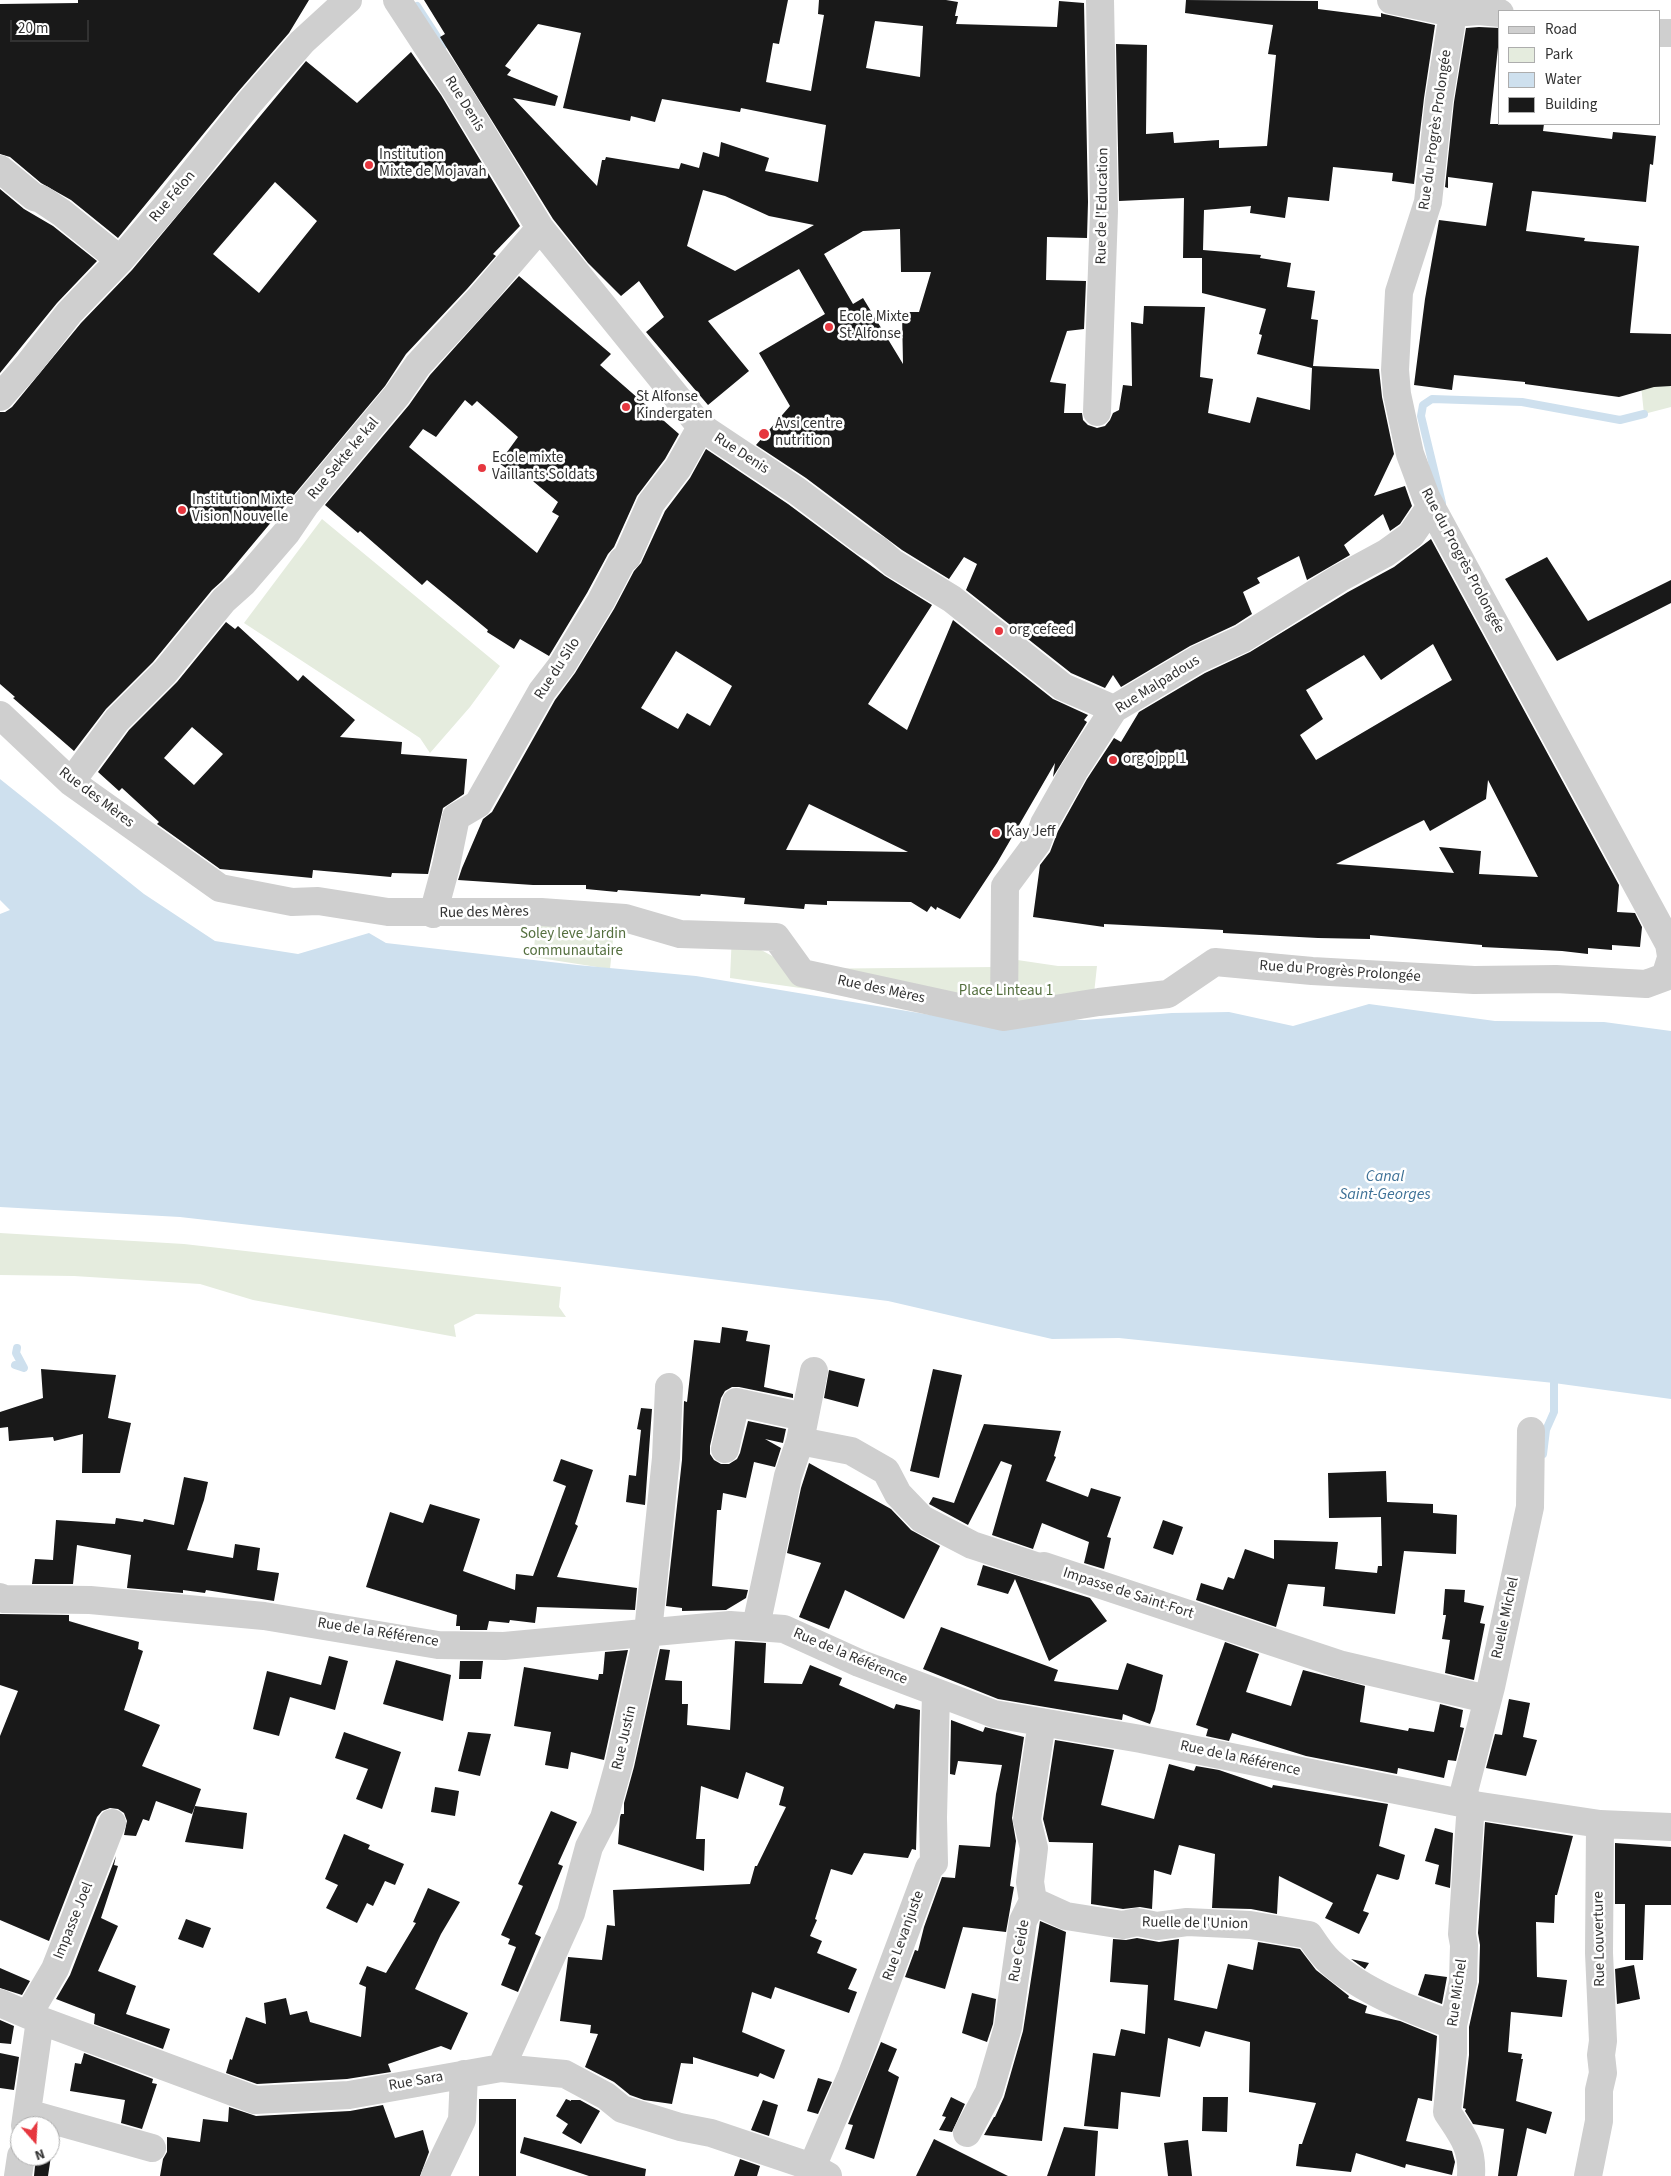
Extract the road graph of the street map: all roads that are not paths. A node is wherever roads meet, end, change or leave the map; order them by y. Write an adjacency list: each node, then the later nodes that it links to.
1 (348, 0): 10 (street, Rue Félon)
2 (397, 0): 9 (street, Rue Denis)
3 (1100, 0): 12 (street, Rue de l'Education)
4 (1392, 0): 5 (street)
5 (1419, 3): 6 (street)
6 (1453, 13): 7 (street); 14 (street, Rue du Progrès Prolongée)
7 (1498, 13)
8 (0, 168): 10 (street)
9 (540, 228): 13 (street, Rue Denis); 17 (street, Rue Sekte ke kal)
10 (120, 260): 11 (street, Rue Félon)
11 (0, 397)
12 (1097, 412)
13 (701, 427): 15 (street, Rue Denis); 18 (street, Rue du Silo)
14 (1431, 506): 15 (street, Rue Malpadous); 19 (street, Rue du Progrès Prolongée)
15 (1114, 709): 20 (street, Rue Malpadous)
16 (0, 715): 17 (street, Rue des Mères)
17 (71, 782): 18 (street, Rue des Mères)
18 (433, 914): 20 (street, Rue des Mères)
19 (1671, 957): 20 (street, Rue du Progrès Prolongée)
20 (1004, 1017)
21 (814, 1371): 23 (street)
22 (669, 1387): 28 (street, Rue Justin)
23 (802, 1429): 25 (street, Impasse de Saint-Fort); 27 (street); 30 (street, Impasse de Saint-Fort)
24 (1531, 1431): 30 (street, Ruelle Michel)
25 (725, 1449)
26 (0, 1597): 28 (street, Rue de la Référence)
27 (756, 1626): 28 (street, Rue de la Référence); 29 (street, Rue de la Référence)
28 (648, 1632): 41 (street, Rue Justin)
29 (936, 1693): 31 (street, Rue de la Référence); 47 (street, Rue Levanjuste)
30 (1486, 1699): 32 (street, Ruelle Michel)
31 (1042, 1722): 32 (street, Rue de la Référence); 36 (street, Rue Ceide)
32 (1466, 1803): 34 (street, Rue de la Référence); 40 (street, Rue Michel)
33 (112, 1823): 39 (street, Impasse Joel)
34 (1600, 1824): 35 (street, Rue de la Référence); 50 (street, Rue Louverture)
35 (1671, 1828)
36 (1033, 1901): 40 (street, Ruelle de l'Union); 45 (street, Rue Ceide)
37 (0, 2002): 39 (street, Rue Sara)
38 (0, 2014): 39 (street)
39 (37, 2021): 42 (street, Rue Sara); 43 (street)
40 (1452, 2025): 49 (street, Rue Michel)
41 (501, 2068): 42 (street, Rue Sara); 47 (street, Rue Sara)
42 (464, 2074): 48 (street)
43 (26, 2116)
44 (60, 2127): 46 (street)
45 (967, 2134)
46 (152, 2148)
47 (820, 2171)
48 (434, 2176)
49 (1471, 2176)
50 (1588, 2176)

